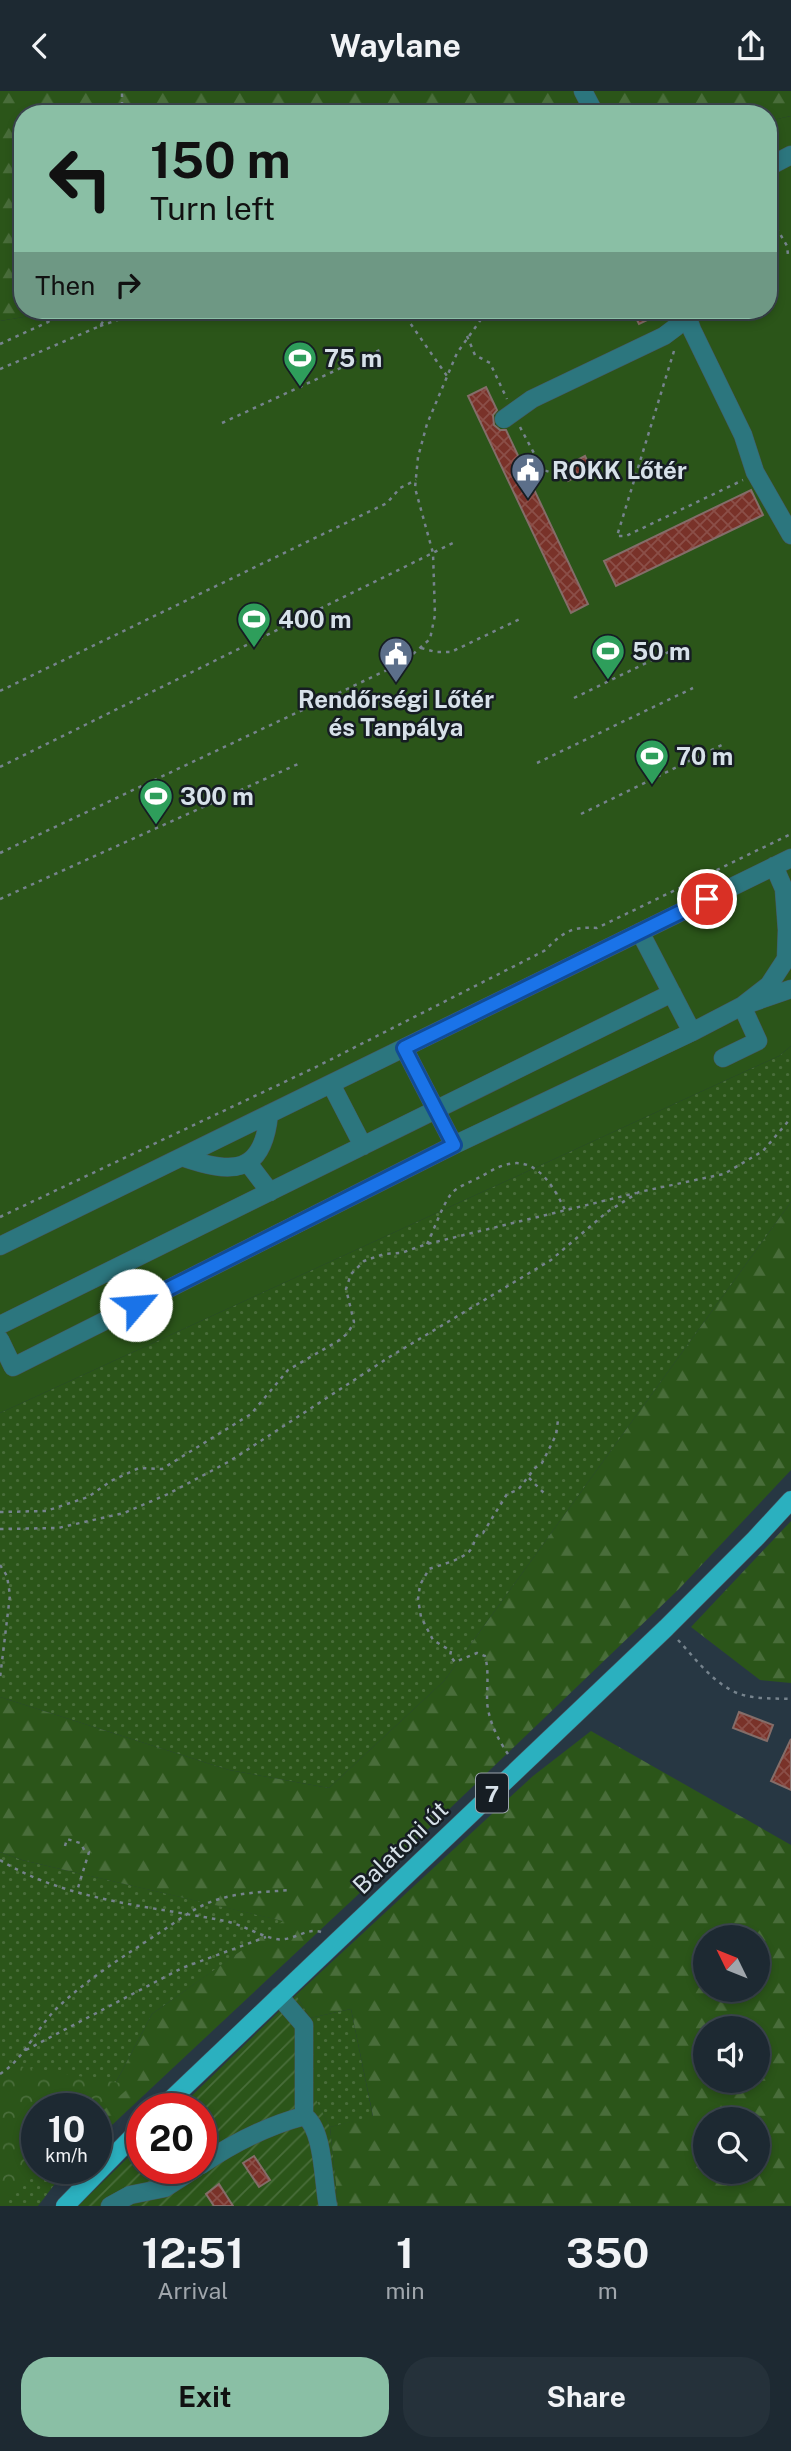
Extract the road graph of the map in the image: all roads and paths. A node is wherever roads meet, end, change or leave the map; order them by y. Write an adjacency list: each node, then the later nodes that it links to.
1 (777, 229): 2 (path)
2 (788, 255)
3 (52, 319): 11 (path)
4 (105, 319): 10 (path)
5 (121, 319): 10 (path)
6 (407, 319): 15 (path)
7 (481, 319): 15 (path)
8 (680, 319): 16 (street)
9 (688, 319): 18 (street)
10 (100, 326): 14 (path)
11 (0, 344)
12 (675, 347): 18 (path)
13 (384, 348): 17 (path)
14 (0, 369)
15 (447, 376): 19 (path)
16 (504, 419)
17 (222, 423)
18 (760, 479): 20 (street)
19 (416, 480): 22 (path); 27 (path)
20 (791, 535)
21 (457, 541): 22 (path)
22 (433, 553): 24 (path); 32 (path)
23 (520, 619): 24 (path)
24 (421, 648): 35 (path)
25 (677, 648): 28 (path)
26 (693, 688): 30 (path)
27 (0, 691)
28 (574, 698)
29 (726, 743): 33 (path)
30 (537, 762)
31 (298, 764): 38 (path)
32 (0, 767)
33 (581, 814)
34 (791, 834): 57 (path)
35 (0, 853)
36 (791, 857): 37 (street)
37 (774, 866): 39 (street); 42 (street)
38 (0, 899)
39 (640, 932): 41 (street); 44 (street)
40 (791, 989): 42 (street)
41 (672, 993): 43 (street); 47 (street)
42 (742, 1006): 43 (street); 45 (street)
43 (692, 1032): 50 (street)
44 (404, 1048): 46 (street); 47 (street)
45 (723, 1058)
46 (331, 1084): 48 (street); 51 (street)
47 (436, 1110): 50 (street); 51 (street)
48 (269, 1114): 52 (street); 53 (street)
49 (791, 1118): 55 (path)
50 (454, 1145): 61 (street)
51 (363, 1146): 54 (street)
52 (182, 1157): 53 (street); 59 (street)
53 (248, 1163): 54 (street)
54 (270, 1192): 60 (street)
55 (639, 1192): 56 (path); 67 (path)
56 (565, 1210): 58 (path); 58 (path)
57 (0, 1217)
58 (427, 1244): 66 (path)
59 (0, 1246)
60 (0, 1325)
61 (0, 1340)
62 (558, 1420): 63 (path)
63 (529, 1478): 64 (path); 72 (path)
64 (544, 1493)
65 (791, 1500): 69 (main road, Balatoni út / 7)
66 (0, 1512)
67 (0, 1529)
68 (0, 1565): 70 (path)
69 (666, 1628): 71 (path); 72 (main road, Balatoni út / 7)
70 (0, 1678)
71 (791, 1699)
72 (518, 1768): 79 (main road, Balatoni út / 7)
73 (65, 1846): 76 (path)
74 (0, 1860): 76 (path)
75 (291, 1890): 77 (path)
76 (77, 1891): 77 (path)
77 (187, 1915): 78 (path); 81 (path)
78 (268, 1936): 79 (path); 81 (path)
79 (334, 1944): 80 (main road, Balatoni út / 7)
80 (279, 1996): 83 (main road, Balatoni út / 7); 84 (street)
81 (23, 2052): 82 (path)
82 (0, 2074)
83 (178, 2093)
84 (304, 2116): 86 (street); 90 (street)
85 (126, 2143): 88 (main road)
86 (217, 2154)
87 (171, 2184): 89 (street)
88 (65, 2206)
89 (110, 2206)
90 (328, 2206)

